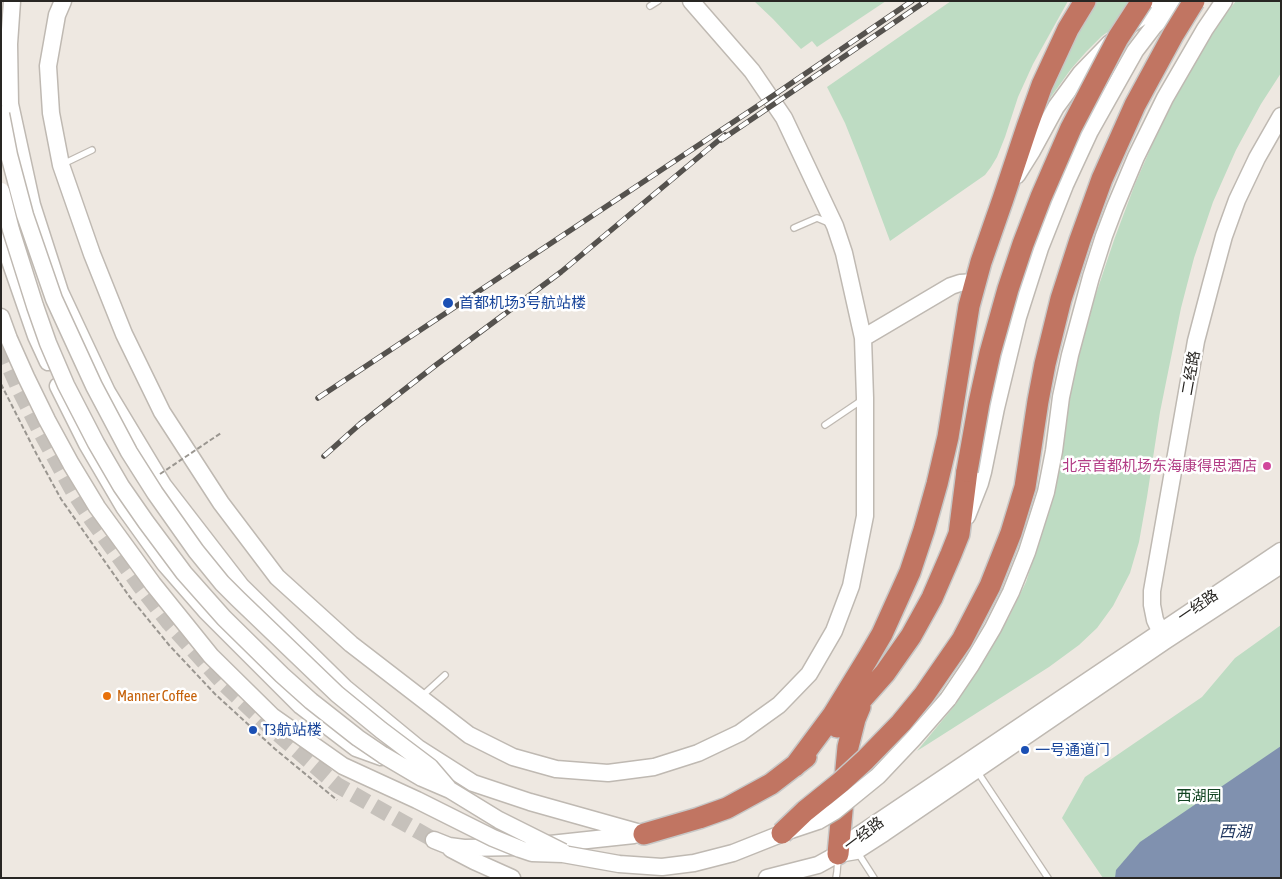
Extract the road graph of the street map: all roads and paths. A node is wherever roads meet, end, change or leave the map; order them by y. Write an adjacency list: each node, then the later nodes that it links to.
1 (6, 1): 13 (street)
2 (12, 1): 39 (street)
3 (63, 1): 17 (street)
4 (658, 1): 12 (lane)
5 (691, 1): 20 (street)
6 (1084, 1): 19 (highway)
7 (1142, 1): 30 (highway, bridge)
8 (1167, 1): 19 (street)
9 (1180, 1): 30 (street)
10 (1194, 1): 41 (highway, bridge)
11 (1224, 1): 41 (street, bridge)
12 (650, 6)
13 (1, 11)
14 (1, 114): 40 (street, bridge)
15 (1281, 116): 33 (street, 二经路)
16 (92, 150): 17 (lane)
17 (61, 164): 36 (street)
18 (1, 191): 40 (street, bridge)
19 (1003, 199): 23 (highway)
20 (835, 226): 21 (lane); 25 (street)
21 (794, 228)
22 (1, 235): 39 (street)
23 (975, 282): 25 (street); 37 (highway)
24 (1, 317): 44 (street, bridge)
25 (863, 338): 26 (street)
26 (865, 398): 27 (lane); 36 (street)
27 (825, 425)
28 (222, 433): 29 (path, bridge)
29 (158, 475)
30 (959, 534): 35 (highway)
31 (1281, 551): 33 (street, 一经路)
32 (1281, 565): 33 (street, 一经路)
33 (1162, 636): 38 (street, 一经路); 43 (street, 一经路)
34 (445, 676): 36 (lane)
35 (866, 695): 37 (highway); 43 (highway)
36 (420, 698)
37 (795, 766): 42 (highway)
38 (976, 770): 43 (street, 一经路); 49 (lane)
39 (473, 782): 42 (street)
40 (454, 793): 44 (street, bridge)
41 (782, 833): 44 (street, bridge)
42 (644, 834): 45 (street)
43 (847, 853): 46 (street); 47 (lane); 48 (lane)
44 (570, 855)
45 (512, 878)
46 (767, 878)
47 (836, 878)
48 (874, 878)
49 (1048, 878)

